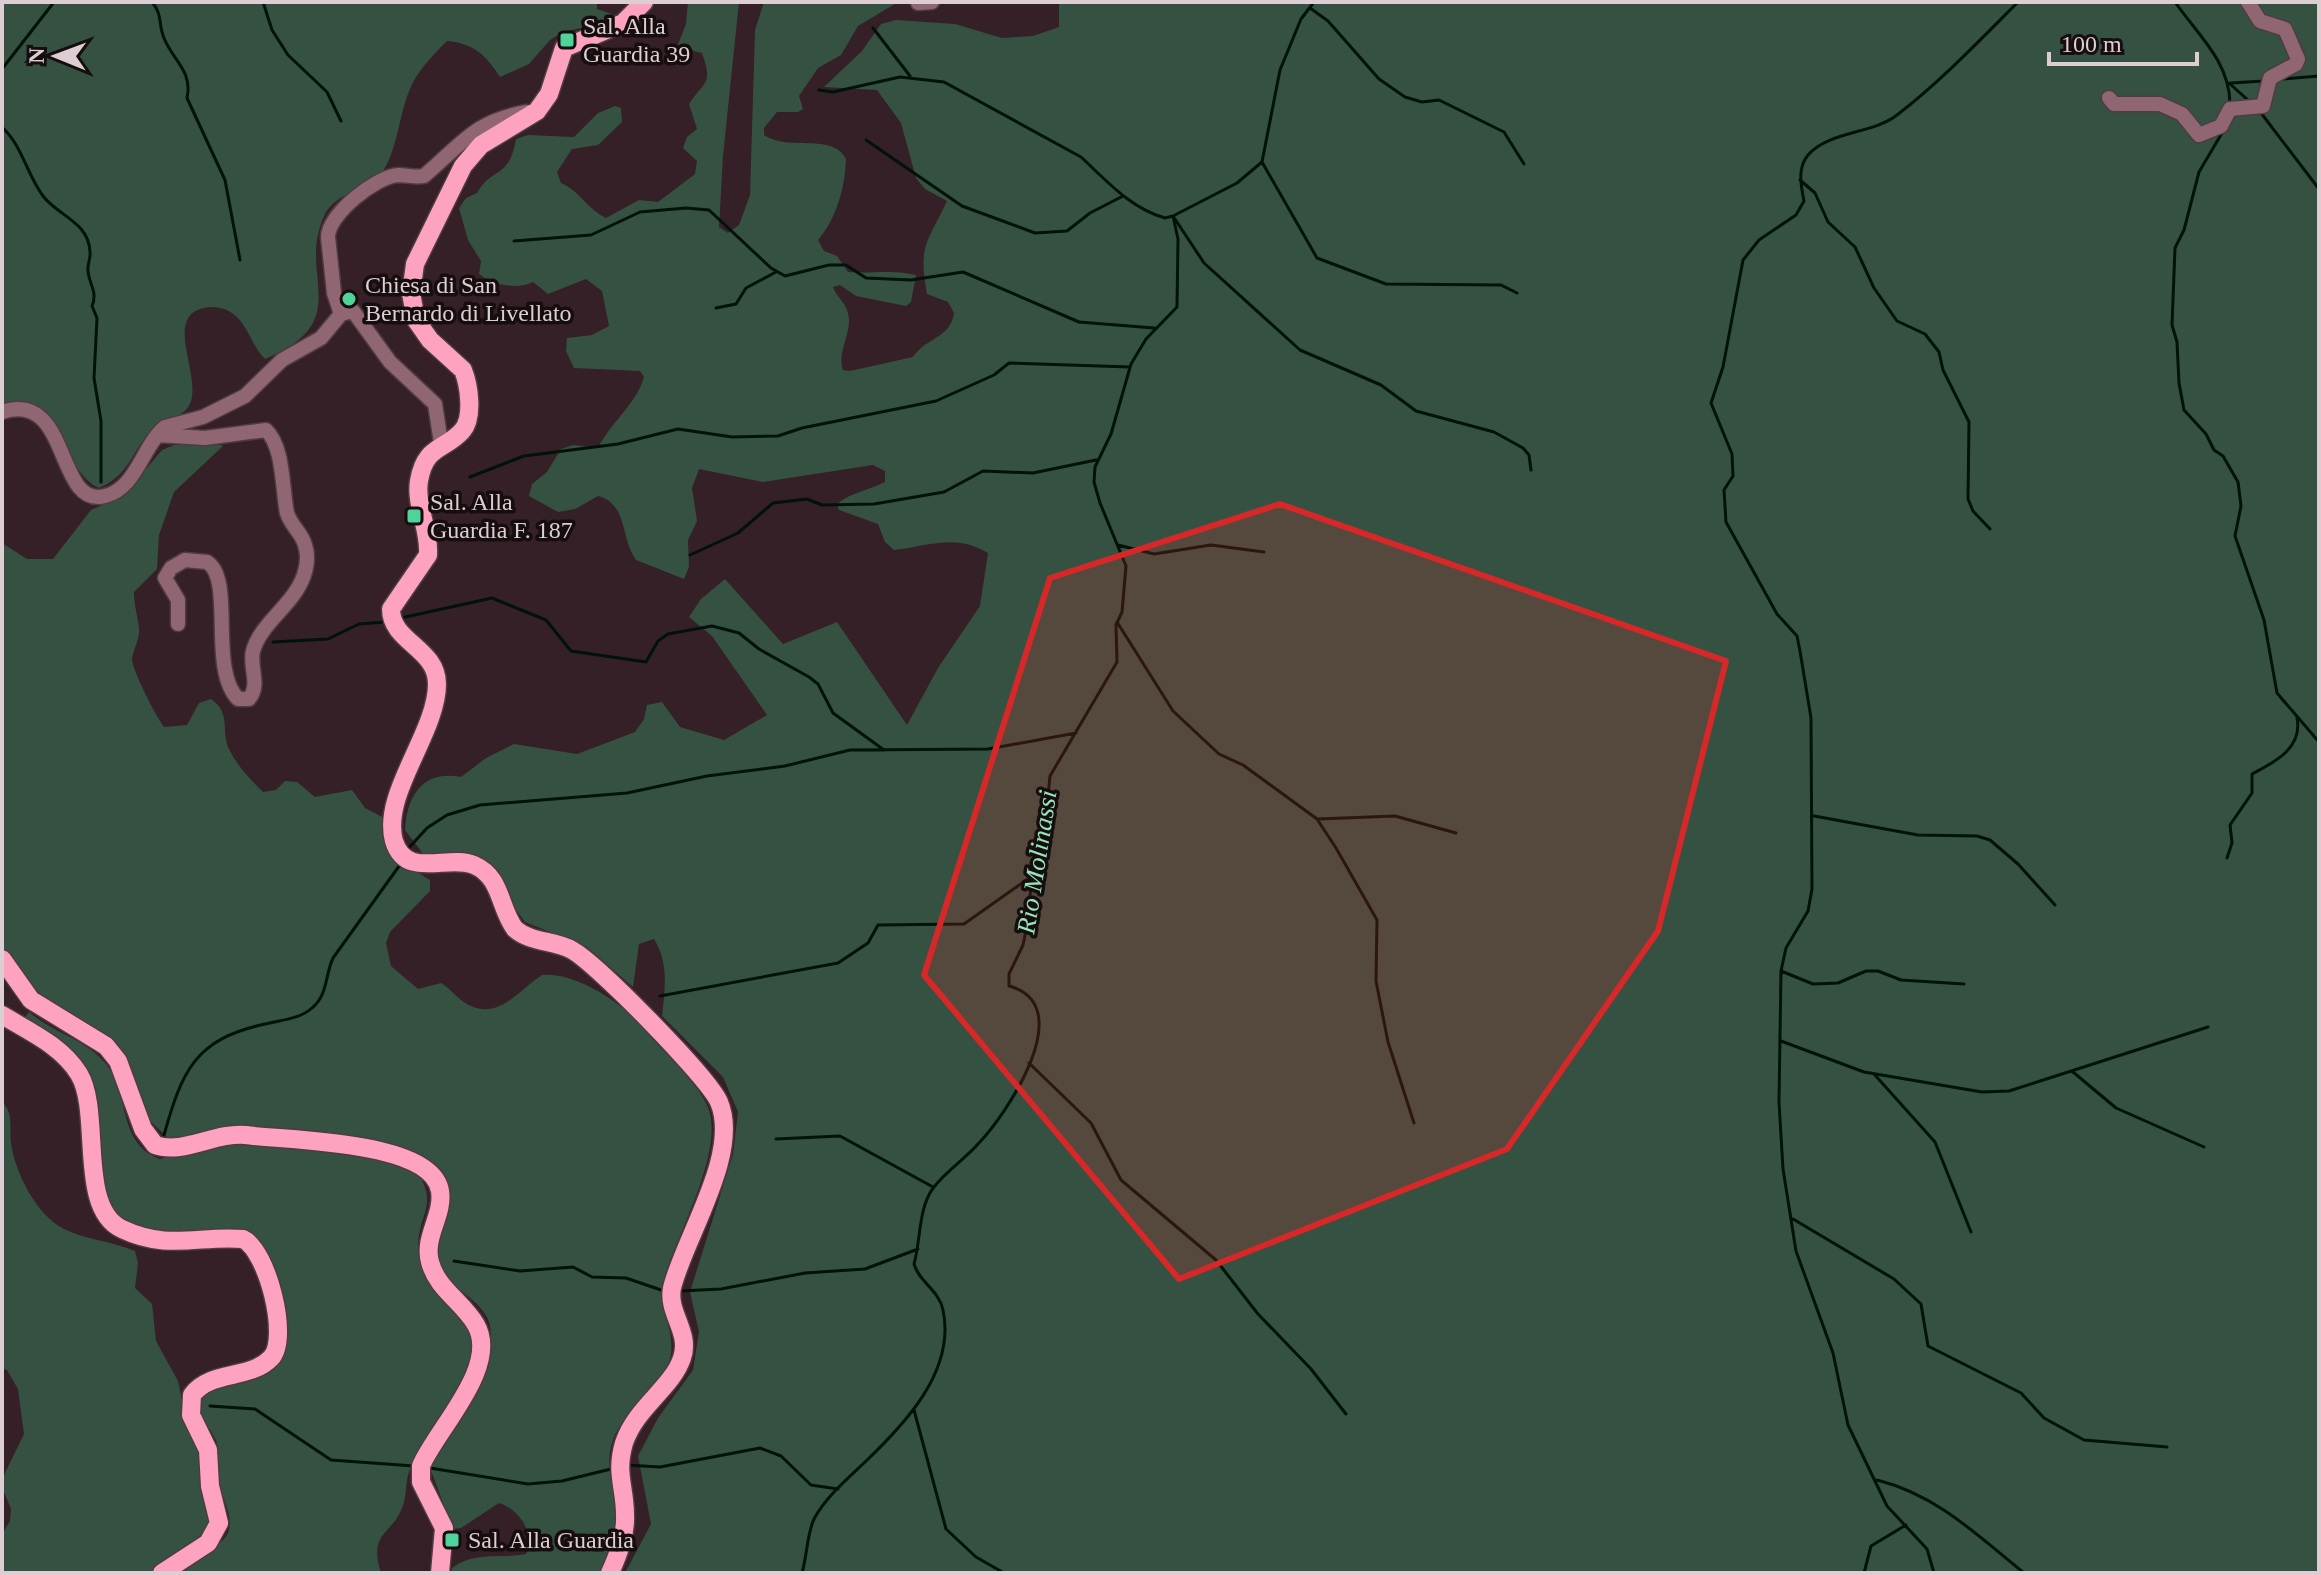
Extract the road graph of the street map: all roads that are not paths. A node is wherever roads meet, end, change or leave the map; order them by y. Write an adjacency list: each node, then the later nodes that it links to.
1 (644, 2): 6 (main road)
2 (932, 2): 4 (street)
3 (2248, 2): 5 (street)
4 (918, 3)
5 (2109, 98)
6 (537, 111): 7 (street); 10 (main road)
7 (341, 314): 9 (street); 10 (street)
8 (2, 412): 9 (street)
9 (157, 435): 11 (street)
10 (441, 443): 16 (main road)
11 (178, 624)
12 (2, 959): 15 (main road)
13 (2, 1015): 14 (main road)
14 (162, 1573)
15 (440, 1573)
16 (610, 1573)

